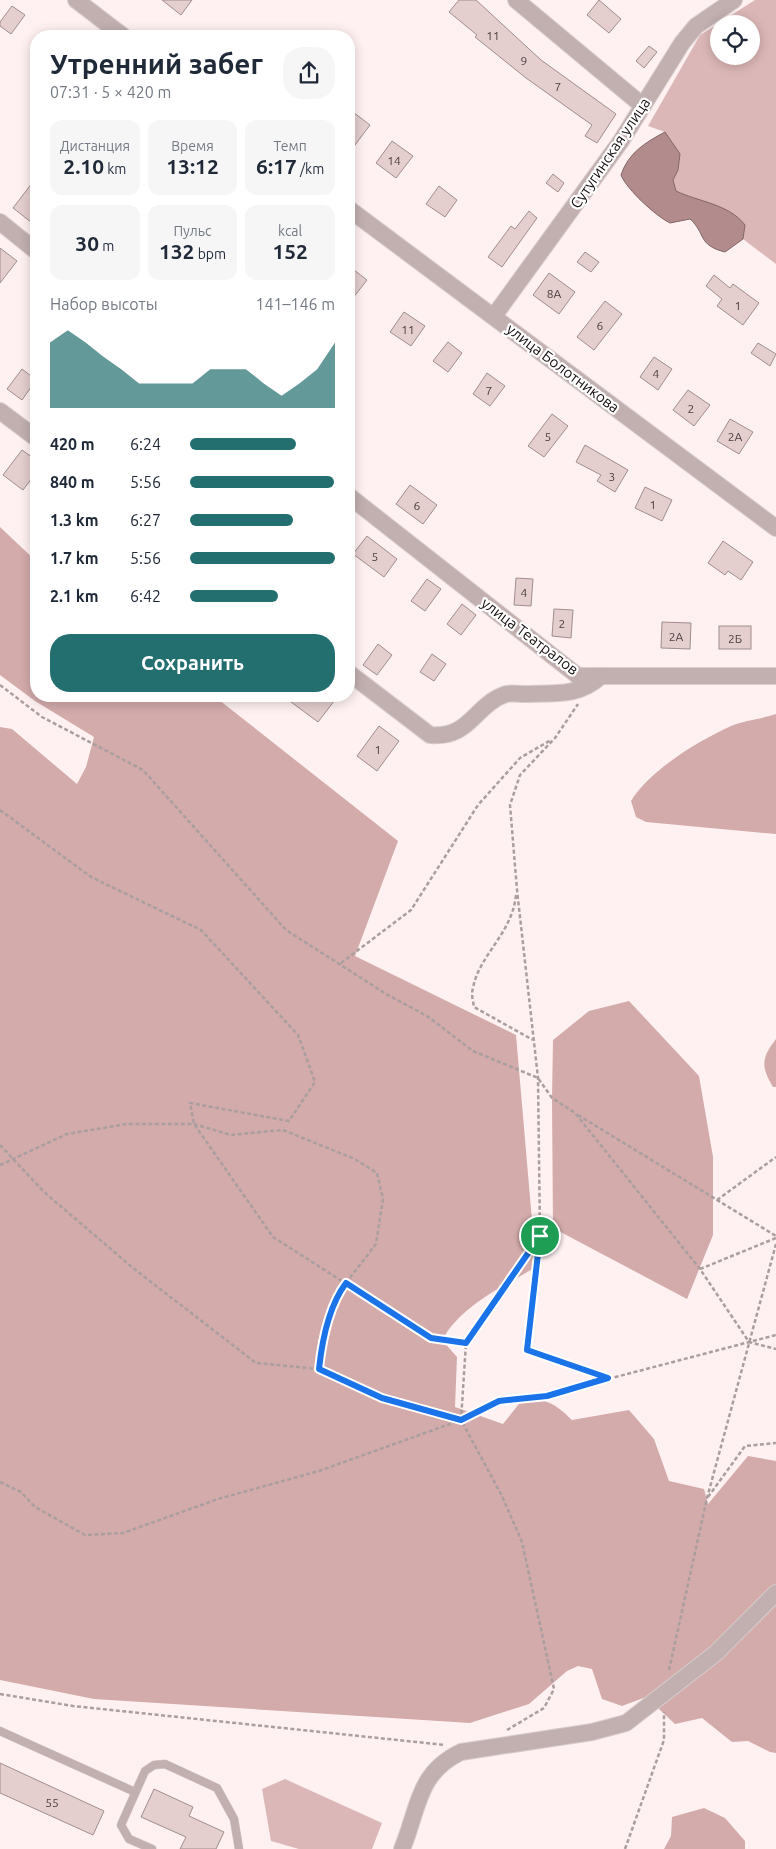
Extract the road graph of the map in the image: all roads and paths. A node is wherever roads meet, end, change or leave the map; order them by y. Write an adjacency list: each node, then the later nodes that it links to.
1 (76, 0): 4 (street)
2 (516, 0): 5 (street)
3 (734, 0): 5 (street, Сутугинская улица)
4 (115, 30)
5 (643, 106): 9 (street, Сутугинская улица)
6 (355, 212): 9 (street, улица Болотникова)
7 (0, 222): 8 (street)
8 (30, 246)
9 (494, 316): 13 (street, улица Болотникова)
10 (0, 411): 11 (street)
11 (30, 434)
12 (355, 501): 16 (street, улица Театралов)
13 (776, 528)
14 (776, 676): 16 (street, улица Театралов)
15 (355, 678): 16 (street)
16 (597, 679): 18 (path)
17 (0, 685): 21 (path)
18 (554, 738): 20 (path); 21 (path)
19 (0, 810): 25 (path)
20 (517, 890): 22 (path); 22 (path)
21 (341, 963): 23 (path)
22 (533, 1040): 23 (path)
23 (538, 1078): 24 (path); 31 (path)
24 (575, 1113): 30 (path); 34 (path)
25 (194, 1124): 28 (path); 35 (path); 35 (path)
26 (0, 1145): 28 (path)
27 (776, 1158): 30 (path)
28 (12, 1159): 29 (path); 40 (path)
29 (0, 1165)
30 (717, 1200): 32 (path)
31 (540, 1236): 38 (path); 41 (path)
32 (776, 1237): 34 (path)
33 (776, 1244): 37 (path)
34 (700, 1269): 37 (path)
35 (346, 1283): 38 (path); 40 (path)
36 (776, 1335): 37 (path)
37 (749, 1342): 39 (path); 41 (path); 45 (path)
38 (466, 1343): 42 (path)
39 (776, 1349)
40 (319, 1369): 42 (path)
41 (608, 1378): 42 (path)
42 (461, 1420): 44 (path); 50 (path)
43 (776, 1443): 45 (path)
44 (0, 1482)
45 (707, 1498): 48 (path)
46 (776, 1593): 48 (street)
47 (0, 1694): 51 (path)
48 (663, 1696): 55 (street); 56 (path)
49 (0, 1731): 52 (lane)
50 (504, 1732)
51 (447, 1745)
52 (135, 1792): 53 (lane); 54 (lane)
53 (152, 1849)
54 (239, 1849)
55 (403, 1849)
56 (625, 1849)

